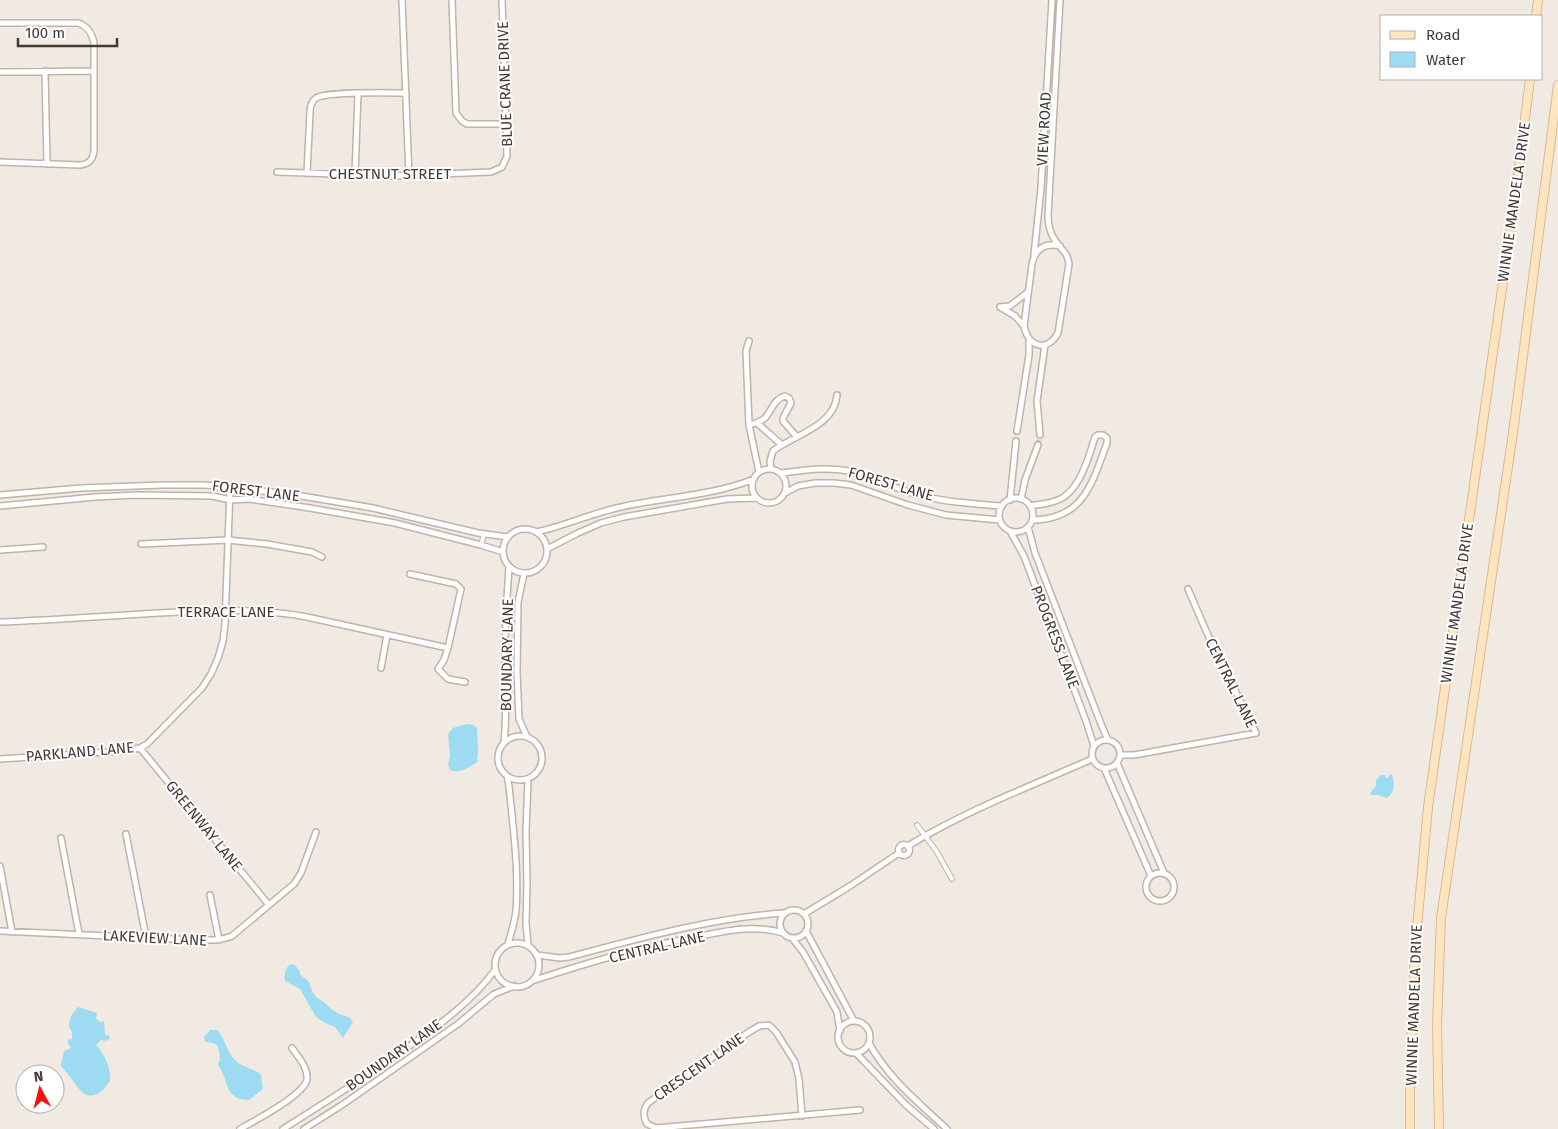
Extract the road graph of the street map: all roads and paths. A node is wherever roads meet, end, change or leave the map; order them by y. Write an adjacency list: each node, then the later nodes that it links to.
1 (402, 0): 15 (street)
2 (452, 0): 16 (street)
3 (502, 0): 16 (street, BLUE CRANE DRIVE)
4 (1052, 0): 25 (street, VIEW ROAD)
5 (1060, 0): 24 (street, VIEW ROAD)
6 (1538, 0): 7 (main road)
7 (1536, 15)
8 (0, 23): 10 (street)
9 (46, 71): 10 (street); 11 (street); 18 (street)
10 (94, 71): 18 (street)
11 (0, 72)
12 (1530, 80): 134 (main road, WINNIE MANDELA DRIVE)
13 (1558, 85): 135 (main road, WINNIE MANDELA DRIVE)
14 (358, 93): 15 (street); 21 (street); 22 (street)
15 (406, 93): 23 (street)
16 (506, 124): 19 (street, BLUE CRANE DRIVE)
17 (0, 162): 18 (street)
18 (47, 164)
19 (502, 167): 23 (street, CHESTNUT STREET)
20 (277, 172): 21 (street, CHESTNUT STREET)
21 (307, 173): 22 (street, CHESTNUT STREET)
22 (355, 175): 23 (street, CHESTNUT STREET)
23 (409, 176)
24 (1060, 246): 25 (street); 30 (street, VIEW ROAD)
25 (1034, 258): 26 (street, VIEW ROAD)
26 (1028, 292): 27 (street, VIEW ROAD); 27 (street)
27 (1024, 326): 28 (street, VIEW ROAD)
28 (1029, 340): 30 (street); 34 (street)
29 (749, 341): 33 (street)
30 (1044, 345): 35 (street)
31 (837, 395): 36 (street)
32 (756, 423): 33 (street); 36 (street); 38 (street)
33 (749, 426): 41 (street)
34 (1016, 431)
35 (1040, 435)
36 (797, 437): 38 (street)
37 (1016, 441): 50 (street)
38 (782, 445): 40 (street)
39 (1038, 445): 48 (street)
40 (770, 469): 41 (street); 42 (street)
41 (759, 472): 43 (street)
42 (781, 473): 45 (street); 52 (street, FOREST LANE)
43 (754, 479): 47 (street); 58 (street)
44 (230, 489): 46 (street, FOREST LANE); 49 (street, PARKLAND LANE); 59 (street, FOREST LANE)
45 (785, 493): 47 (street); 54 (street, FOREST LANE)
46 (0, 496)
47 (757, 498): 65 (street)
48 (1022, 499): 50 (street); 53 (street)
49 (230, 500): 51 (street, FOREST LANE); 61 (street, PARKLAND LANE); 63 (street, FOREST LANE)
50 (1010, 500): 52 (street)
51 (0, 506)
52 (1002, 506): 54 (street)
53 (1030, 506): 55 (street); 55 (street)
54 (1000, 520): 57 (street)
55 (1033, 520): 56 (street)
56 (1028, 527): 57 (street); 80 (street, PROGRESS LANE)
57 (1010, 531): 82 (street, PROGRESS LANE)
58 (536, 532): 60 (street); 65 (street)
59 (484, 534): 60 (street, FOREST LANE); 63 (street)
60 (508, 537): 67 (street)
61 (228, 540): 62 (street); 68 (street); 73 (street, PARKLAND LANE)
62 (142, 544)
63 (481, 545): 67 (street, FOREST LANE)
64 (43, 547): 66 (street)
65 (547, 549): 71 (street)
66 (0, 550)
67 (503, 552): 69 (street)
68 (322, 557)
69 (510, 567): 71 (street); 81 (street, BOUNDARY LANE)
70 (410, 574): 76 (street)
71 (524, 574): 79 (street, BOUNDARY LANE)
72 (1188, 589): 84 (street, CENTRAL LANE)
73 (226, 610): 74 (street, TERRACE LANE); 75 (street, TERRACE LANE); 83 (street, PARKLAND LANE)
74 (0, 622)
75 (387, 635): 76 (street, TERRACE LANE); 77 (street)
76 (448, 648): 78 (street)
77 (381, 668)
78 (465, 682)
79 (527, 737): 81 (street); 90 (street)
80 (1108, 740): 82 (street); 84 (street)
81 (504, 742): 89 (street)
82 (1094, 746): 86 (street)
83 (140, 748): 85 (street, PARKLAND LANE); 103 (street, GREENWAY LANE)
84 (1120, 755): 87 (street)
85 (0, 759)
86 (1092, 759): 88 (street); 94 (street)
87 (1117, 763): 88 (street); 99 (street)
88 (1104, 768): 100 (street)
89 (506, 776): 90 (street); 114 (street)
90 (528, 779): 115 (street)
91 (917, 825): 94 (street)
92 (316, 832): 103 (street, LAKEVIEW LANE)
93 (126, 834): 111 (street)
94 (926, 835): 96 (street); 101 (street)
95 (61, 838): 110 (street)
96 (908, 846): 97 (street); 97 (street)
97 (900, 853): 105 (street)
98 (0, 866): 108 (street)
99 (1164, 873): 100 (street); 100 (street)
100 (1151, 876)
101 (952, 879)
102 (210, 895): 113 (street)
103 (269, 905): 113 (street, LAKEVIEW LANE)
104 (784, 914): 105 (street, CENTRAL LANE); 109 (street); 116 (street, CENTRAL LANE)
105 (804, 914): 107 (street)
106 (0, 931): 108 (street, LAKEVIEW LANE)
107 (806, 931): 112 (street); 120 (street)
108 (12, 932): 110 (street, LAKEVIEW LANE)
109 (783, 933): 112 (street, CENTRAL LANE); 118 (street, CENTRAL LANE)
110 (79, 934): 111 (street, LAKEVIEW LANE)
111 (146, 937): 113 (street, LAKEVIEW LANE)
112 (792, 938): 121 (street, CENTRAL LANE)
113 (219, 940)
114 (508, 944): 115 (street); 117 (street)
115 (528, 945): 116 (street)
116 (537, 956): 118 (street)
117 (495, 970): 119 (street); 129 (street, BOUNDARY LANE)
118 (532, 981): 119 (street)
119 (514, 986): 130 (street, BOUNDARY LANE)
120 (854, 1021): 121 (street); 122 (street)
121 (840, 1031): 124 (street, CENTRAL LANE)
122 (869, 1043): 124 (street); 133 (street)
123 (292, 1048): 128 (street)
124 (856, 1053): 132 (street, CENTRAL LANE)
125 (860, 1110): 126 (street, CRESCENT LANE)
126 (802, 1116): 127 (street, CRESCENT LANE); 127 (street, CRESCENT LANE)
127 (737, 1121): 131 (street)
128 (240, 1129)
129 (282, 1129)
130 (304, 1129)
131 (737, 1129)
132 (934, 1129)
133 (947, 1129)
134 (1410, 1129)
135 (1438, 1129)

